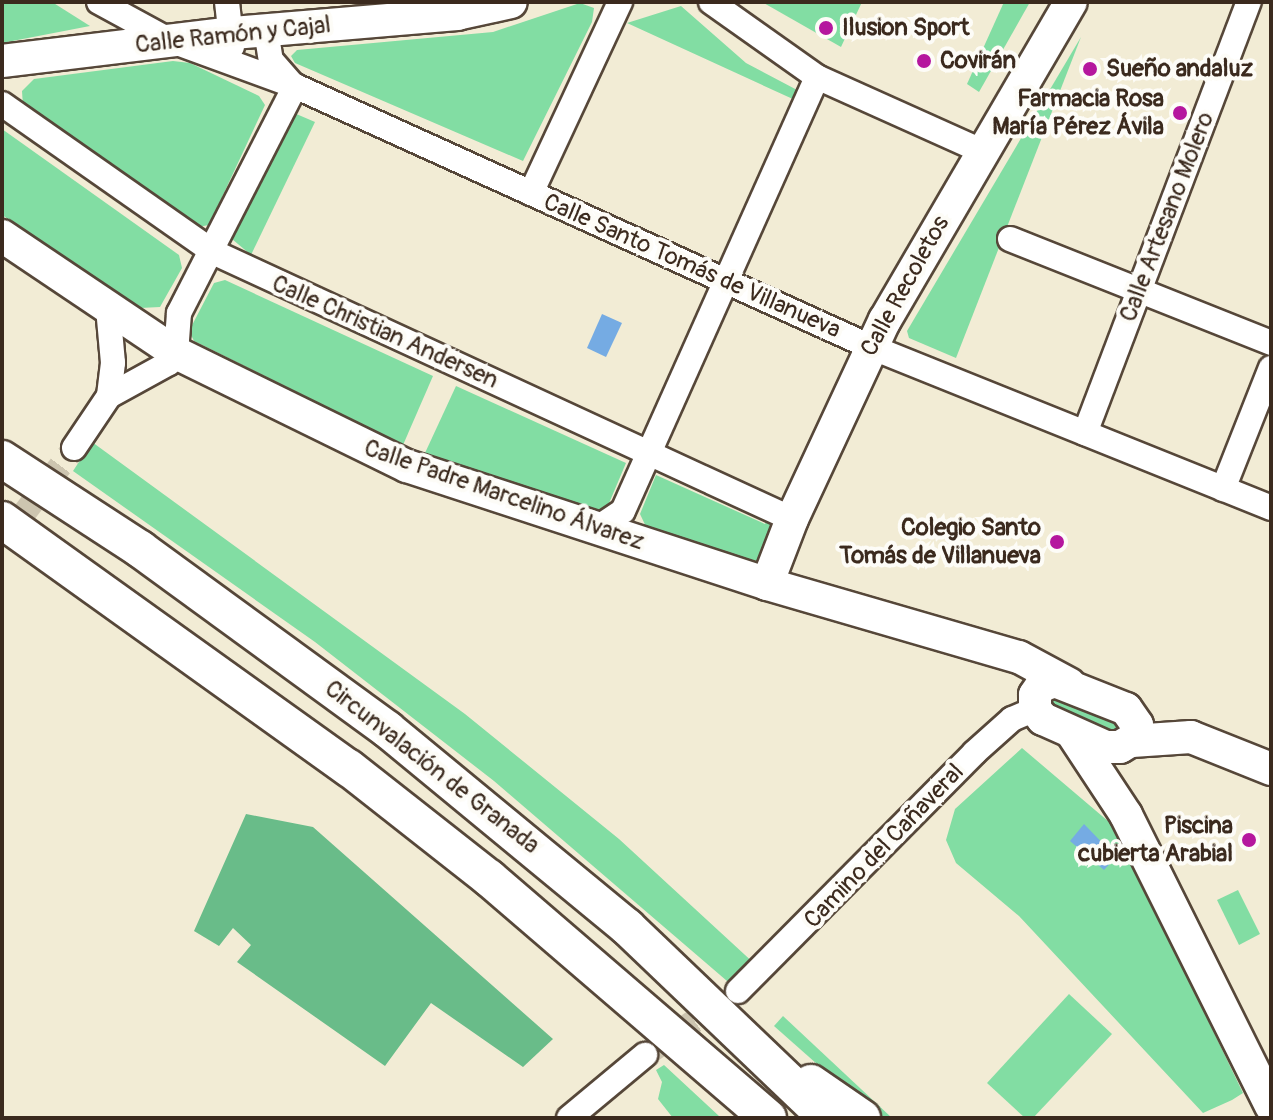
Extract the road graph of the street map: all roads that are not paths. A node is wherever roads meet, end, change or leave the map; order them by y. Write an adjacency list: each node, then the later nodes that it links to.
1 (99, 2): 9 (street)
2 (511, 2): 7 (main road, Calle Ramón y Cajal)
3 (620, 2): 15 (street)
4 (711, 2): 11 (street)
5 (1071, 2): 14 (main road, Calle Recoletos)
6 (1249, 2): 20 (street, Calle Artesano Molero)
7 (266, 30): 8 (main road, Calle Ramón y Cajal); 12 (street, Calle Santo Tomás de Villanueva)
8 (231, 33): 9 (main road, Calle Ramón y Cajal); 12 (street, Calle Santo Tomás de Villanueva)
9 (169, 40): 10 (main road, Calle Ramón y Cajal)
10 (2, 61)
11 (817, 77): 14 (street); 19 (street)
12 (295, 86): 15 (street, Calle Santo Tomás de Villanueva); 18 (street)
13 (2, 104): 18 (street, Calle Christian Andersen)
14 (982, 151): 25 (main road, Calle Recoletos)
15 (531, 193): 19 (street, Calle Santo Tomás de Villanueva)
16 (2, 236): 21 (main road, Calle Padre Marcelino Álvarez)
17 (1010, 239): 20 (street)
18 (213, 252): 22 (street); 31 (street, Calle Christian Andersen)
19 (723, 280): 25 (street, Calle Santo Tomás de Villanueva); 31 (street)
20 (1139, 290): 24 (street); 29 (street, Calle Artesano Molero)
21 (108, 308): 23 (main road, Calle Padre Marcelino Álvarez); 28 (street)
22 (179, 313): 23 (street); 26 (street)
23 (138, 329): 26 (main road, Calle Padre Marcelino Álvarez)
24 (1271, 343)
25 (871, 347): 29 (street, Calle Santo Tomás de Villanueva); 35 (main road, Calle Recoletos)
26 (176, 353): 28 (street); 37 (main road, Calle Padre Marcelino Álvarez)
27 (1271, 368): 33 (street)
28 (109, 396): 30 (street)
29 (1085, 433): 33 (street, Calle Santo Tomás de Villanueva)
30 (74, 448)
31 (646, 452): 35 (street, Calle Christian Andersen); 37 (street)
32 (2, 459): 50 (highway, Circunvalación de Granada)
33 (1223, 489): 34 (street, Calle Santo Tomás de Villanueva)
34 (1271, 508)
35 (792, 519): 38 (main road, Calle Recoletos)
36 (2, 520): 47 (highway)
37 (626, 525): 38 (main road, Calle Padre Marcelino Álvarez)
38 (767, 584): 39 (main road, Calle Padre Marcelino Álvarez)
39 (999, 653): 40 (main road, Calle Padre Marcelino Álvarez); 41 (main road, Calle Padre Marcelino Álvarez)
40 (1069, 684): 41 (main road); 43 (main road, Calle Padre Marcelino Álvarez)
41 (1035, 704): 42 (main road); 46 (street, Camino del Cañaveral)
42 (1072, 733): 43 (main road); 45 (main road)
43 (1131, 742): 44 (main road); 45 (main road)
44 (1271, 769)
45 (1126, 815): 48 (main road)
46 (738, 991)
47 (687, 1044): 54 (highway); 55 (highway)
48 (1240, 1046): 51 (main road); 52 (main road)
49 (645, 1055): 53 (street)
50 (773, 1064): 56 (highway, Circunvalación de Granada); 57 (highway)
51 (1271, 1070)
52 (1271, 1106)
53 (569, 1118)
54 (734, 1118)
55 (768, 1118)
56 (827, 1118)
57 (862, 1118)

